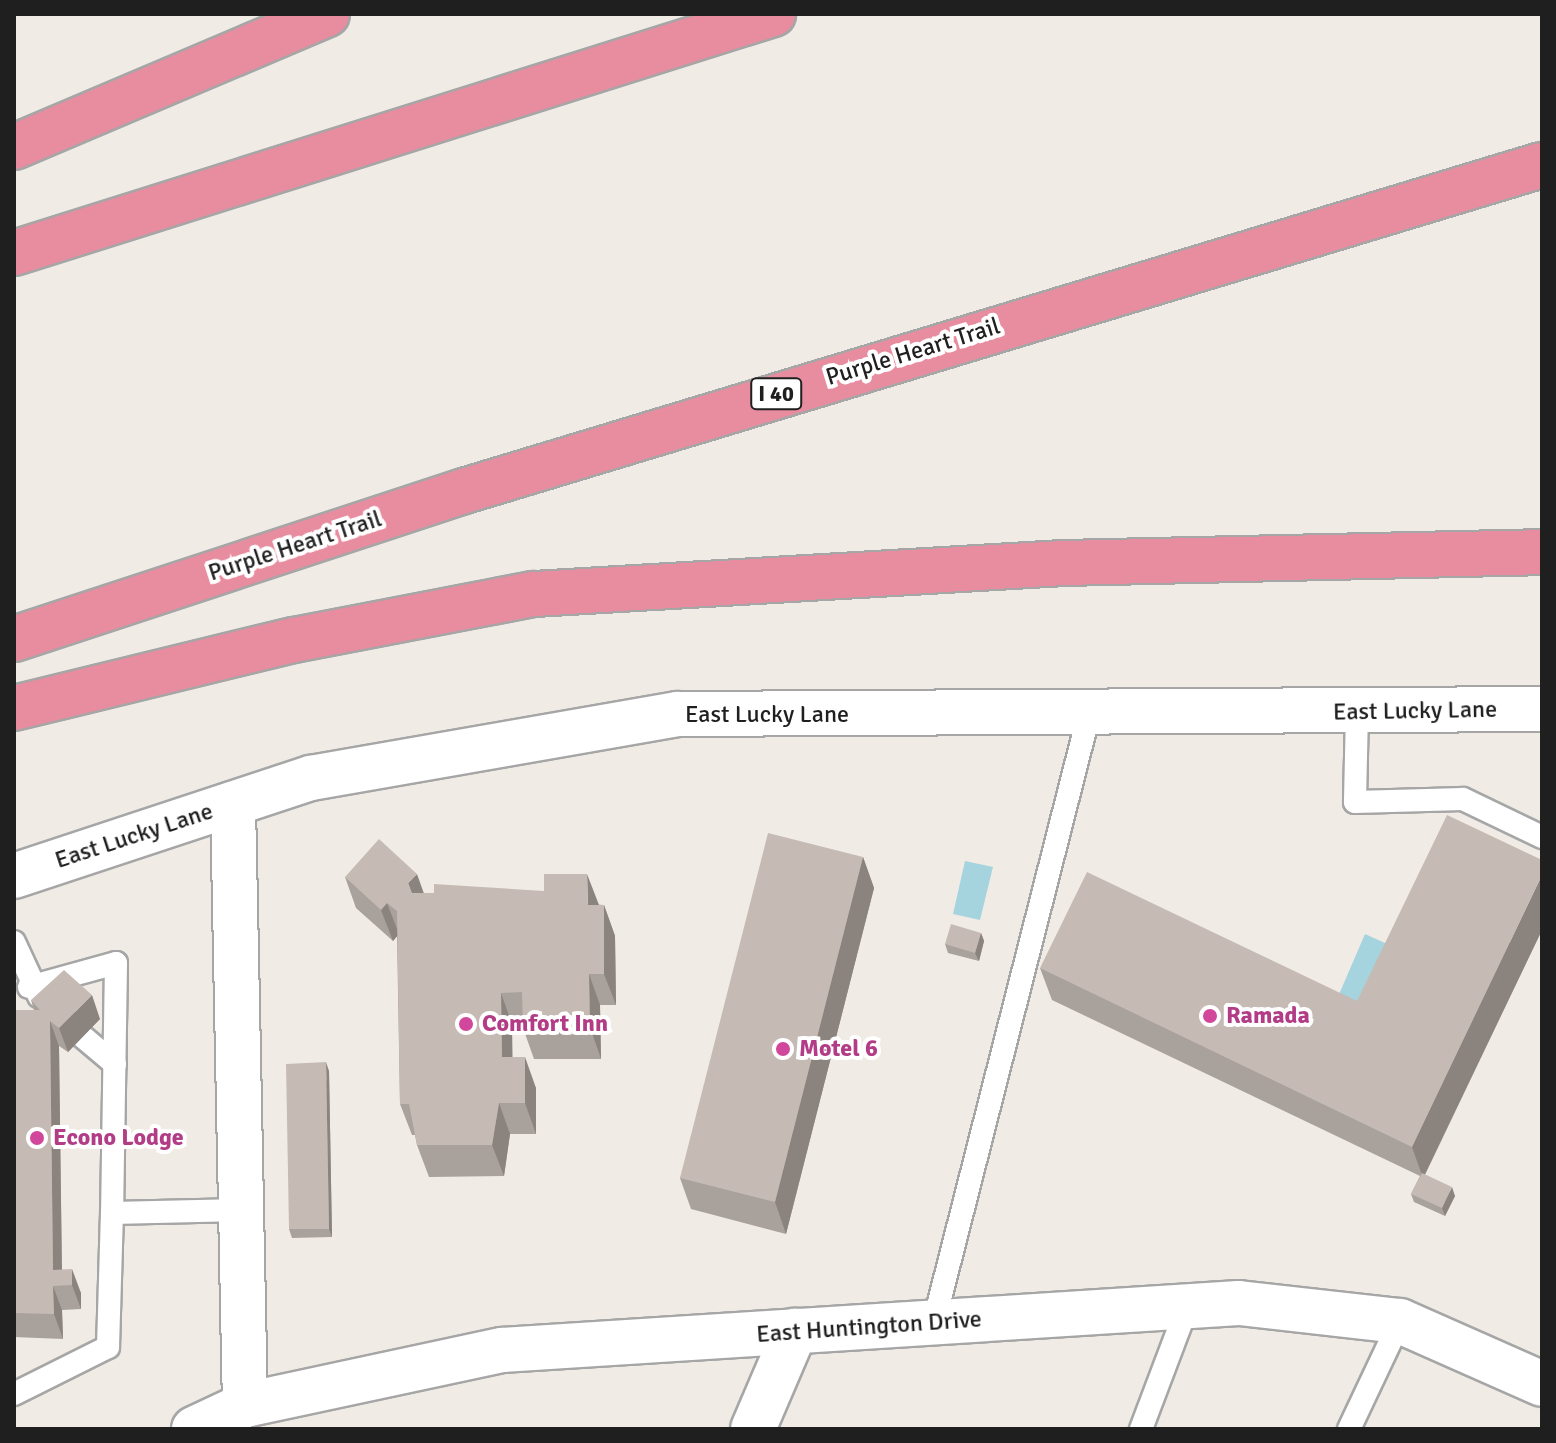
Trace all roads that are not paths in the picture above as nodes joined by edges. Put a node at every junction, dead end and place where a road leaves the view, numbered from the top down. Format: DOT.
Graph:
graph roads {
  1 [pos="327,14"];
  2 [pos="773,14"];
  3 [pos="14,147"];
  4 [pos="1542,165"];
  5 [pos="14,253"];
  6 [pos="1542,552"];
  7 [pos="14,639"];
  8 [pos="14,708"];
  9 [pos="1542,709"];
  10 [pos="1357,712"];
  11 [pos="1089,714"];
  12 [pos="233,804"];
  13 [pos="1542,837"];
  14 [pos="14,876"];
  15 [pos="14,942"];
  16 [pos="29,987"];
  17 [pos="54,1011"];
  18 [pos="83,1037"];
  19 [pos="115,1064"];
  20 [pos="241,1210"];
  21 [pos="112,1213"];
  22 [pos="1187,1307"];
  23 [pos="1400,1321"];
  24 [pos="934,1322"];
  25 [pos="795,1331"];
  26 [pos="1542,1384"];
  27 [pos="14,1394"];
  28 [pos="245,1405"];
  29 [pos="194,1429"];
  30 [pos="753,1429"];
  31 [pos="1141,1429"];
  32 [pos="1349,1429"];
  1 -- 3 [label="highway"];
  2 -- 5 [label="highway"];
  4 -- 7 [label="highway, Purple Heart Trail / I 40"];
  6 -- 8 [label="highway"];
  9 -- 10 [label="street, East Lucky Lane"];
  10 -- 11 [label="street, East Lucky Lane"];
  10 -- 13 [label="lane"];
  11 -- 12 [label="street, East Lucky Lane"];
  11 -- 24 [label="lane"];
  12 -- 14 [label="street, East Lucky Lane"];
  12 -- 20 [label="street"];
  15 -- 16 [label="lane"];
  16 -- 17 [label="lane"];
  16 -- 19 [label="lane"];
  18 -- 19 [label="lane"];
  19 -- 21 [label="lane"];
  20 -- 21 [label="lane"];
  20 -- 28 [label="street"];
  21 -- 27 [label="lane"];
  22 -- 23 [label="street, East Huntington Drive"];
  22 -- 24 [label="street, East Huntington Drive"];
  22 -- 31 [label="lane"];
  23 -- 26 [label="street, East Huntington Drive"];
  23 -- 32 [label="lane"];
  24 -- 25 [label="street, East Huntington Drive"];
  25 -- 28 [label="street, East Huntington Drive"];
  25 -- 30 [label="street"];
  28 -- 29 [label="street, East Huntington Drive"];
}
